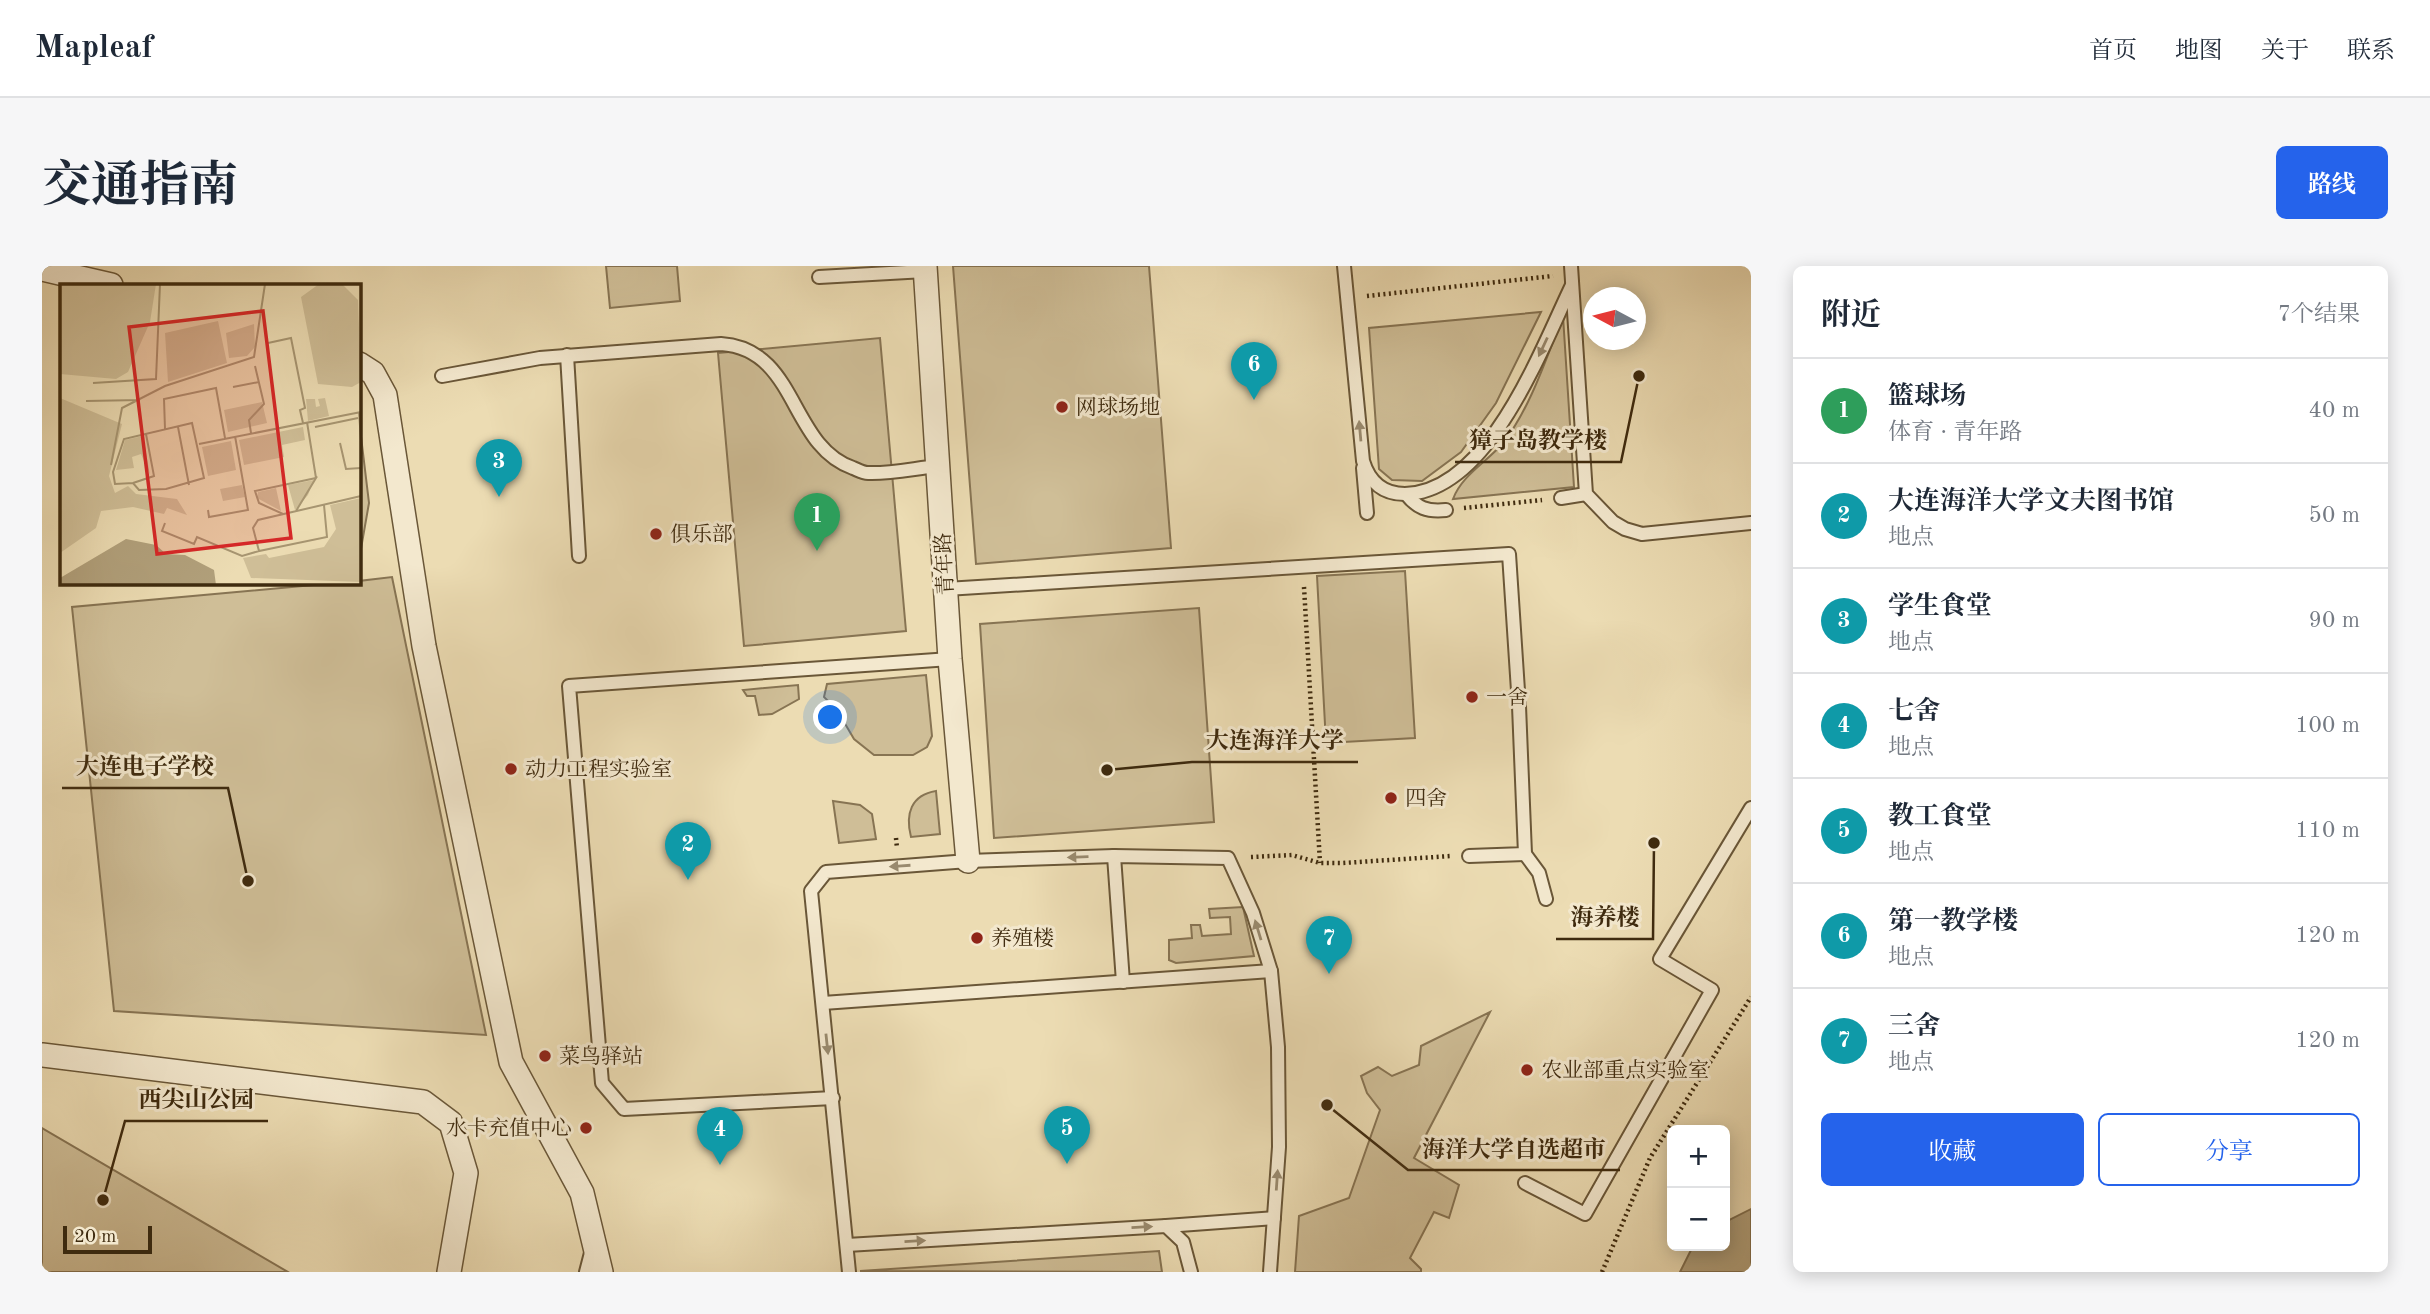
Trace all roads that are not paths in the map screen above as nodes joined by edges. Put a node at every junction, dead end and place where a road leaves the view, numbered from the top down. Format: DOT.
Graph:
graph roads {
  1 [pos="1344,266"];
  2 [pos="925,268"];
  3 [pos="42,269"];
  4 [pos="1571,275"];
  5 [pos="819,277"];
  6 [pos="107,284"];
  7 [pos="567,355"];
  8 [pos="360,365"];
  9 [pos="442,376"];
  10 [pos="1363,461"];
  11 [pos="939,466"];
  12 [pos="1406,494"];
  13 [pos="1586,494"];
  14 [pos="1561,498"];
  15 [pos="1446,510"];
  16 [pos="1367,513"];
  17 [pos="1751,523"];
  18 [pos="579,556"];
  19 [pos="946,589"];
  20 [pos="950,659"];
  21 [pos="1751,808"];
  22 [pos="1525,854"];
  23 [pos="1114,856"];
  24 [pos="1469,856"];
  25 [pos="968,861"];
  26 [pos="1546,899"];
  27 [pos="1271,971"];
  28 [pos="1123,982"];
  29 [pos="823,1003"];
  30 [pos="42,1055"];
  31 [pos="833,1098"];
  32 [pos="1525,1183"];
  33 [pos="1274,1218"];
  34 [pos="1166,1226"];
  35 [pos="594,1242"];
  36 [pos="847,1245"];
  37 [pos="449,1272"];
  38 [pos="586,1272"];
  39 [pos="601,1272"];
  40 [pos="849,1272"];
  41 [pos="1191,1272"];
  42 [pos="1270,1272"];
  10 -- 1 [label="lane, one-way"];
  2 -- 5 [label="lane"];
  2 -- 11 [label="street, 青年路"];
  3 -- 6 [label="street"];
  4 -- 12 [label="lane, one-way"];
  4 -- 13 [label="lane"];
  7 -- 9 [label="lane"];
  7 -- 11 [label="lane"];
  7 -- 18 [label="lane"];
  8 -- 35 [label="street"];
  10 -- 12 [label="lane"];
  10 -- 16 [label="lane"];
  11 -- 19 [label="street, 青年路"];
  12 -- 15 [label="lane"];
  13 -- 14 [label="lane"];
  13 -- 17 [label="lane"];
  19 -- 20 [label="street, 青年路"];
  19 -- 22 [label="lane"];
  20 -- 25 [label="street, 青年路"];
  20 -- 31 [label="lane"];
  21 -- 32 [label="lane"];
  22 -- 24 [label="lane"];
  22 -- 26 [label="lane"];
  23 -- 25 [label="lane, one-way"];
  27 -- 23 [label="lane, one-way"];
  23 -- 28 [label="lane"];
  25 -- 29 [label="lane, one-way"];
  27 -- 28 [label="lane"];
  33 -- 27 [label="lane, one-way"];
  28 -- 29 [label="lane"];
  29 -- 31 [label="lane, one-way"];
  30 -- 37 [label="street"];
  31 -- 36 [label="lane"];
  33 -- 34 [label="lane"];
  33 -- 42 [label="lane"];
  36 -- 34 [label="lane, one-way"];
  34 -- 41 [label="lane"];
  35 -- 38 [label="lane"];
  35 -- 39 [label="street"];
  36 -- 40 [label="lane"];
}
